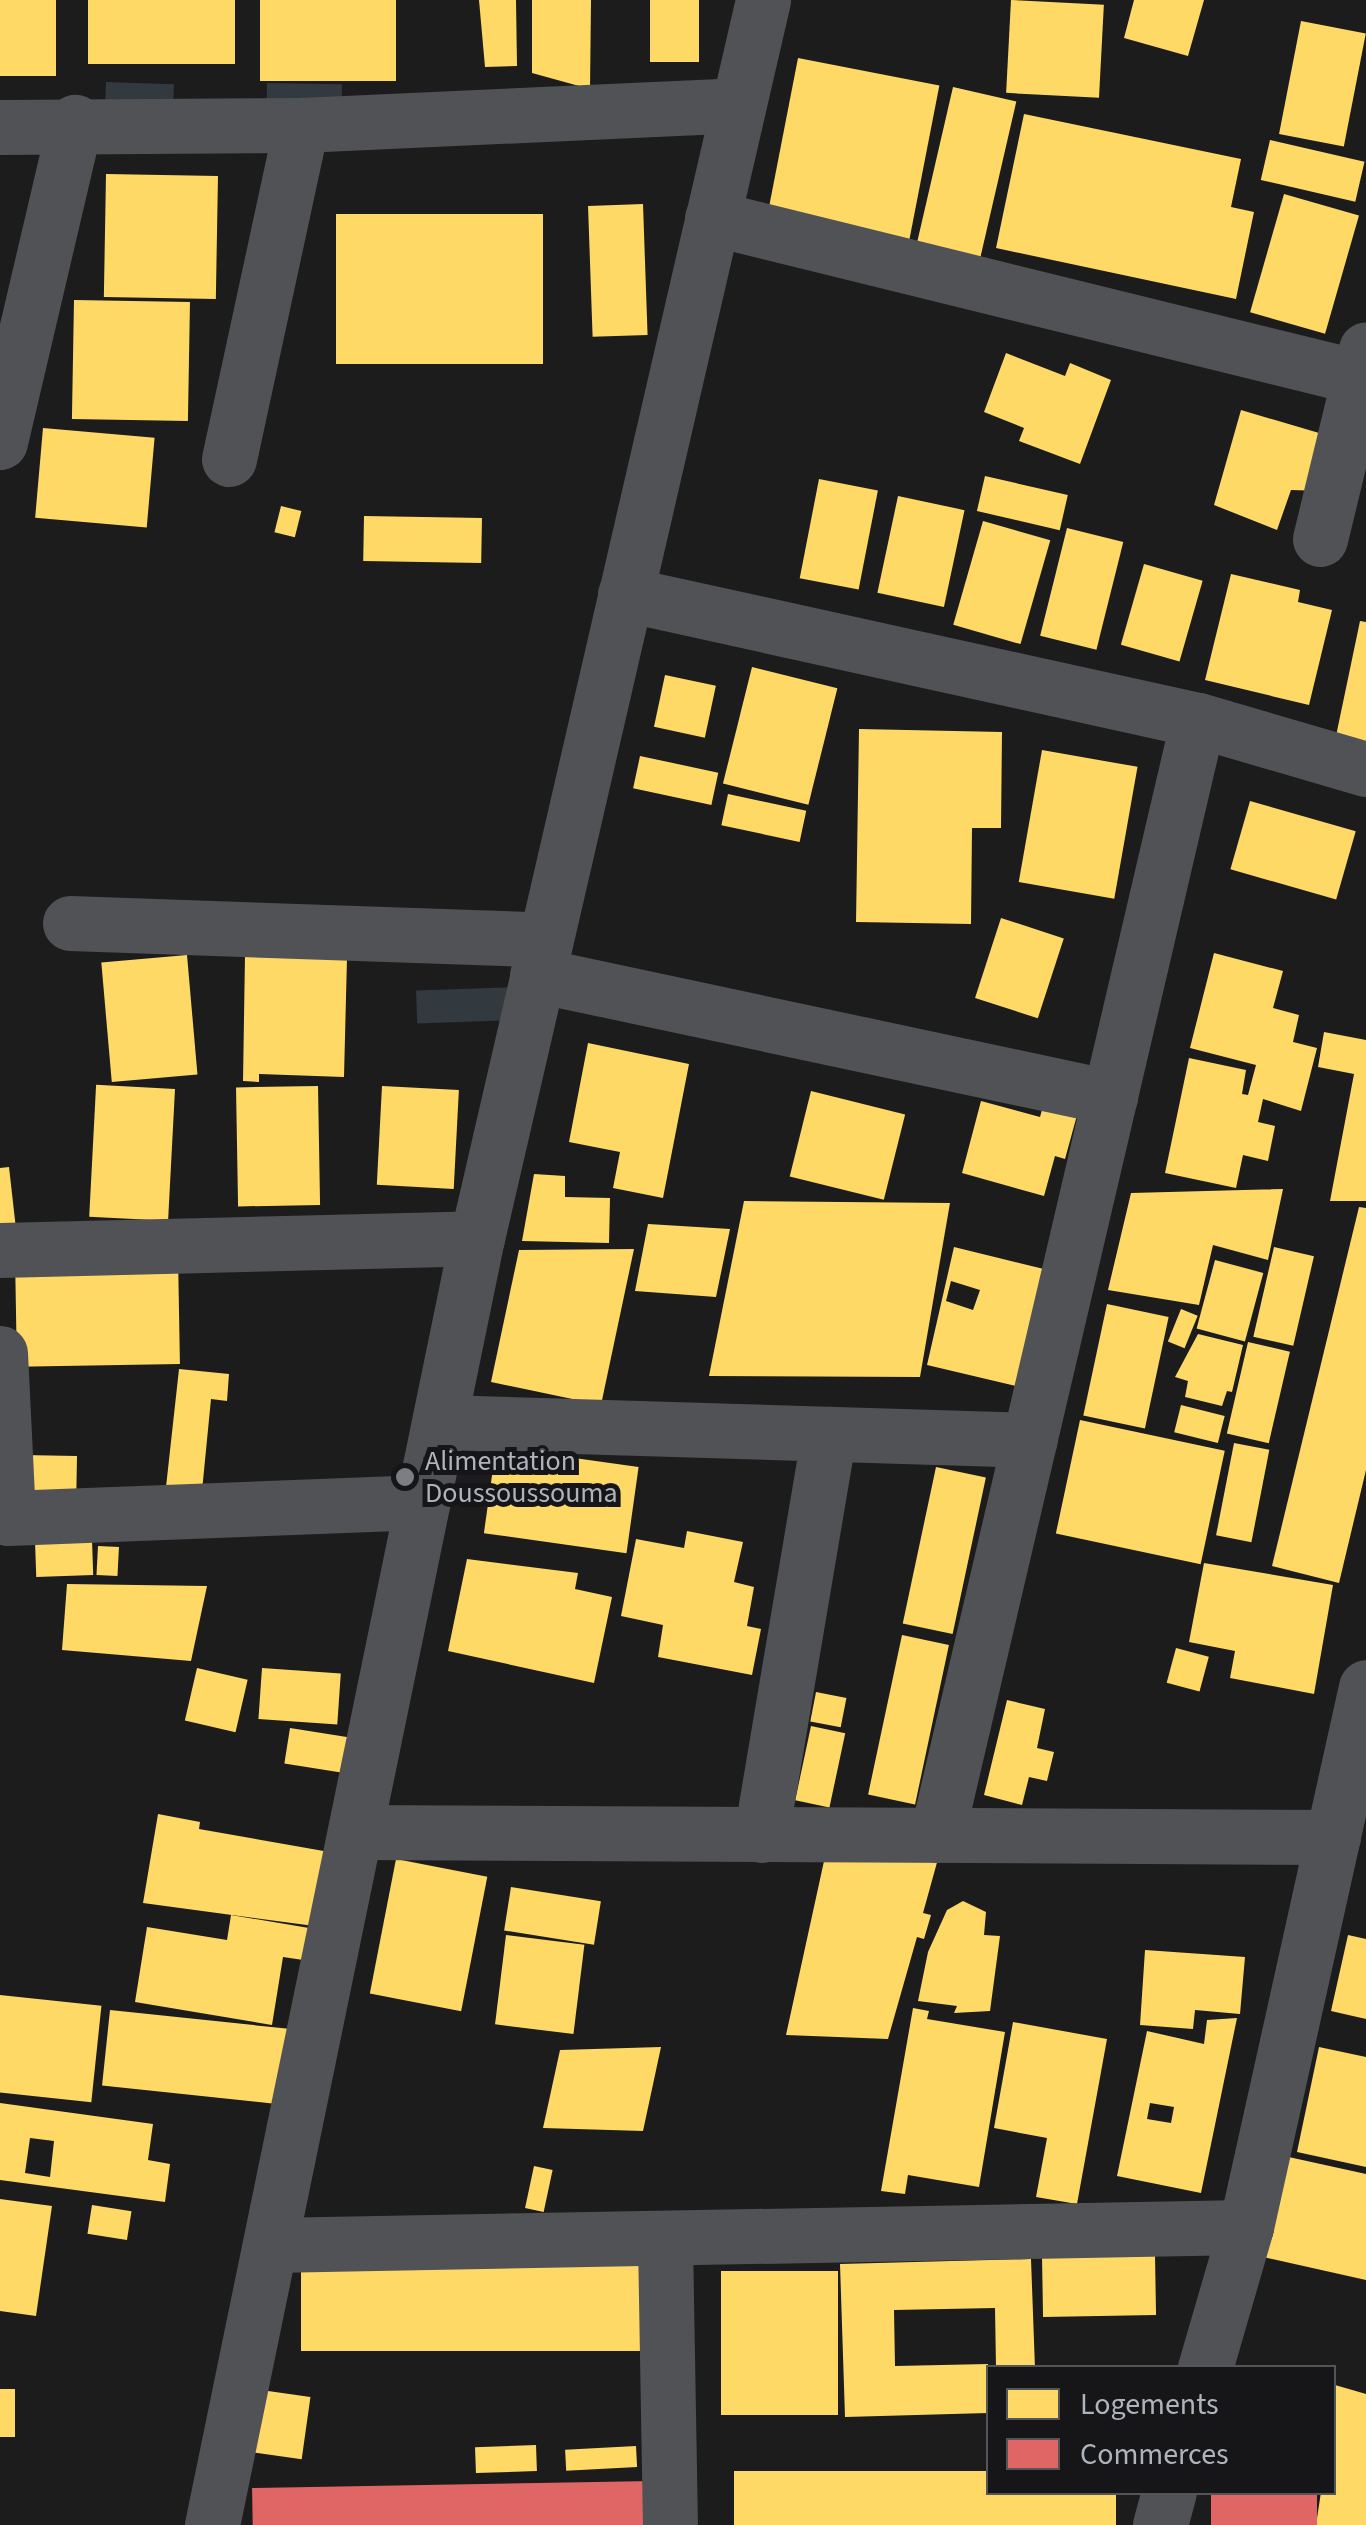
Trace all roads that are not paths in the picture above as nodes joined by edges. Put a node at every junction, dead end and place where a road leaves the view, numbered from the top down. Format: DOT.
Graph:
graph roads {
  1 [pos="763,0"];
  2 [pos="738,105"];
  3 [pos="75,122"];
  4 [pos="301,125"];
  5 [pos="0,127"];
  6 [pos="712,218"];
  7 [pos="1364,369"];
  8 [pos="0,442"];
  9 [pos="229,459"];
  10 [pos="1320,539"];
  11 [pos="625,594"];
  12 [pos="1198,720"];
  13 [pos="1366,768"];
  14 [pos="70,923"];
  15 [pos="541,958"];
  16 [pos="1110,1096"];
  17 [pos="477,1238"];
  18 [pos="0,1250"];
  19 [pos="0,1352"];
  20 [pos="442,1422"];
  21 [pos="828,1434"];
  22 [pos="1030,1440"];
  23 [pos="423,1502"];
  24 [pos="1366,1688"];
  25 [pos="355,1832"];
  26 [pos="761,1835"];
  27 [pos="937,1835"];
  28 [pos="1333,1837"];
  29 [pos="1246,2227"];
  30 [pos="666,2240"];
  31 [pos="270,2245"];
  32 [pos="1206,2365"];
  33 [pos="1168,2495"];
  34 [pos="212,2525"];
  35 [pos="670,2525"];
  36 [pos="1160,2525"];
  1 -- 2 [label="street"];
  2 -- 4 [label="street"];
  2 -- 6 [label="street"];
  3 -- 4 [label="street"];
  3 -- 5 [label="street"];
  3 -- 8 [label="street"];
  4 -- 9 [label="street"];
  6 -- 7 [label="street"];
  6 -- 11 [label="street"];
  7 -- 10 [label="street"];
  11 -- 12 [label="street"];
  11 -- 15 [label="street"];
  12 -- 13 [label="street"];
  12 -- 16 [label="street"];
  14 -- 15 [label="street"];
  15 -- 16 [label="street"];
  15 -- 17 [label="street"];
  16 -- 22 [label="street"];
  17 -- 18 [label="street"];
  17 -- 20 [label="street"];
  19 -- 23 [label="street"];
  20 -- 21 [label="street"];
  20 -- 23 [label="street"];
  21 -- 22 [label="street"];
  21 -- 26 [label="street"];
  22 -- 27 [label="street"];
  23 -- 25 [label="street"];
  24 -- 28 [label="street"];
  25 -- 26 [label="street"];
  25 -- 31 [label="street"];
  26 -- 27 [label="street"];
  27 -- 28 [label="street"];
  28 -- 29 [label="street"];
  29 -- 30 [label="street"];
  29 -- 32 [label="street"];
  30 -- 31 [label="street"];
  30 -- 35 [label="street"];
  31 -- 34 [label="street"];
  33 -- 36 [label="street"];
}
